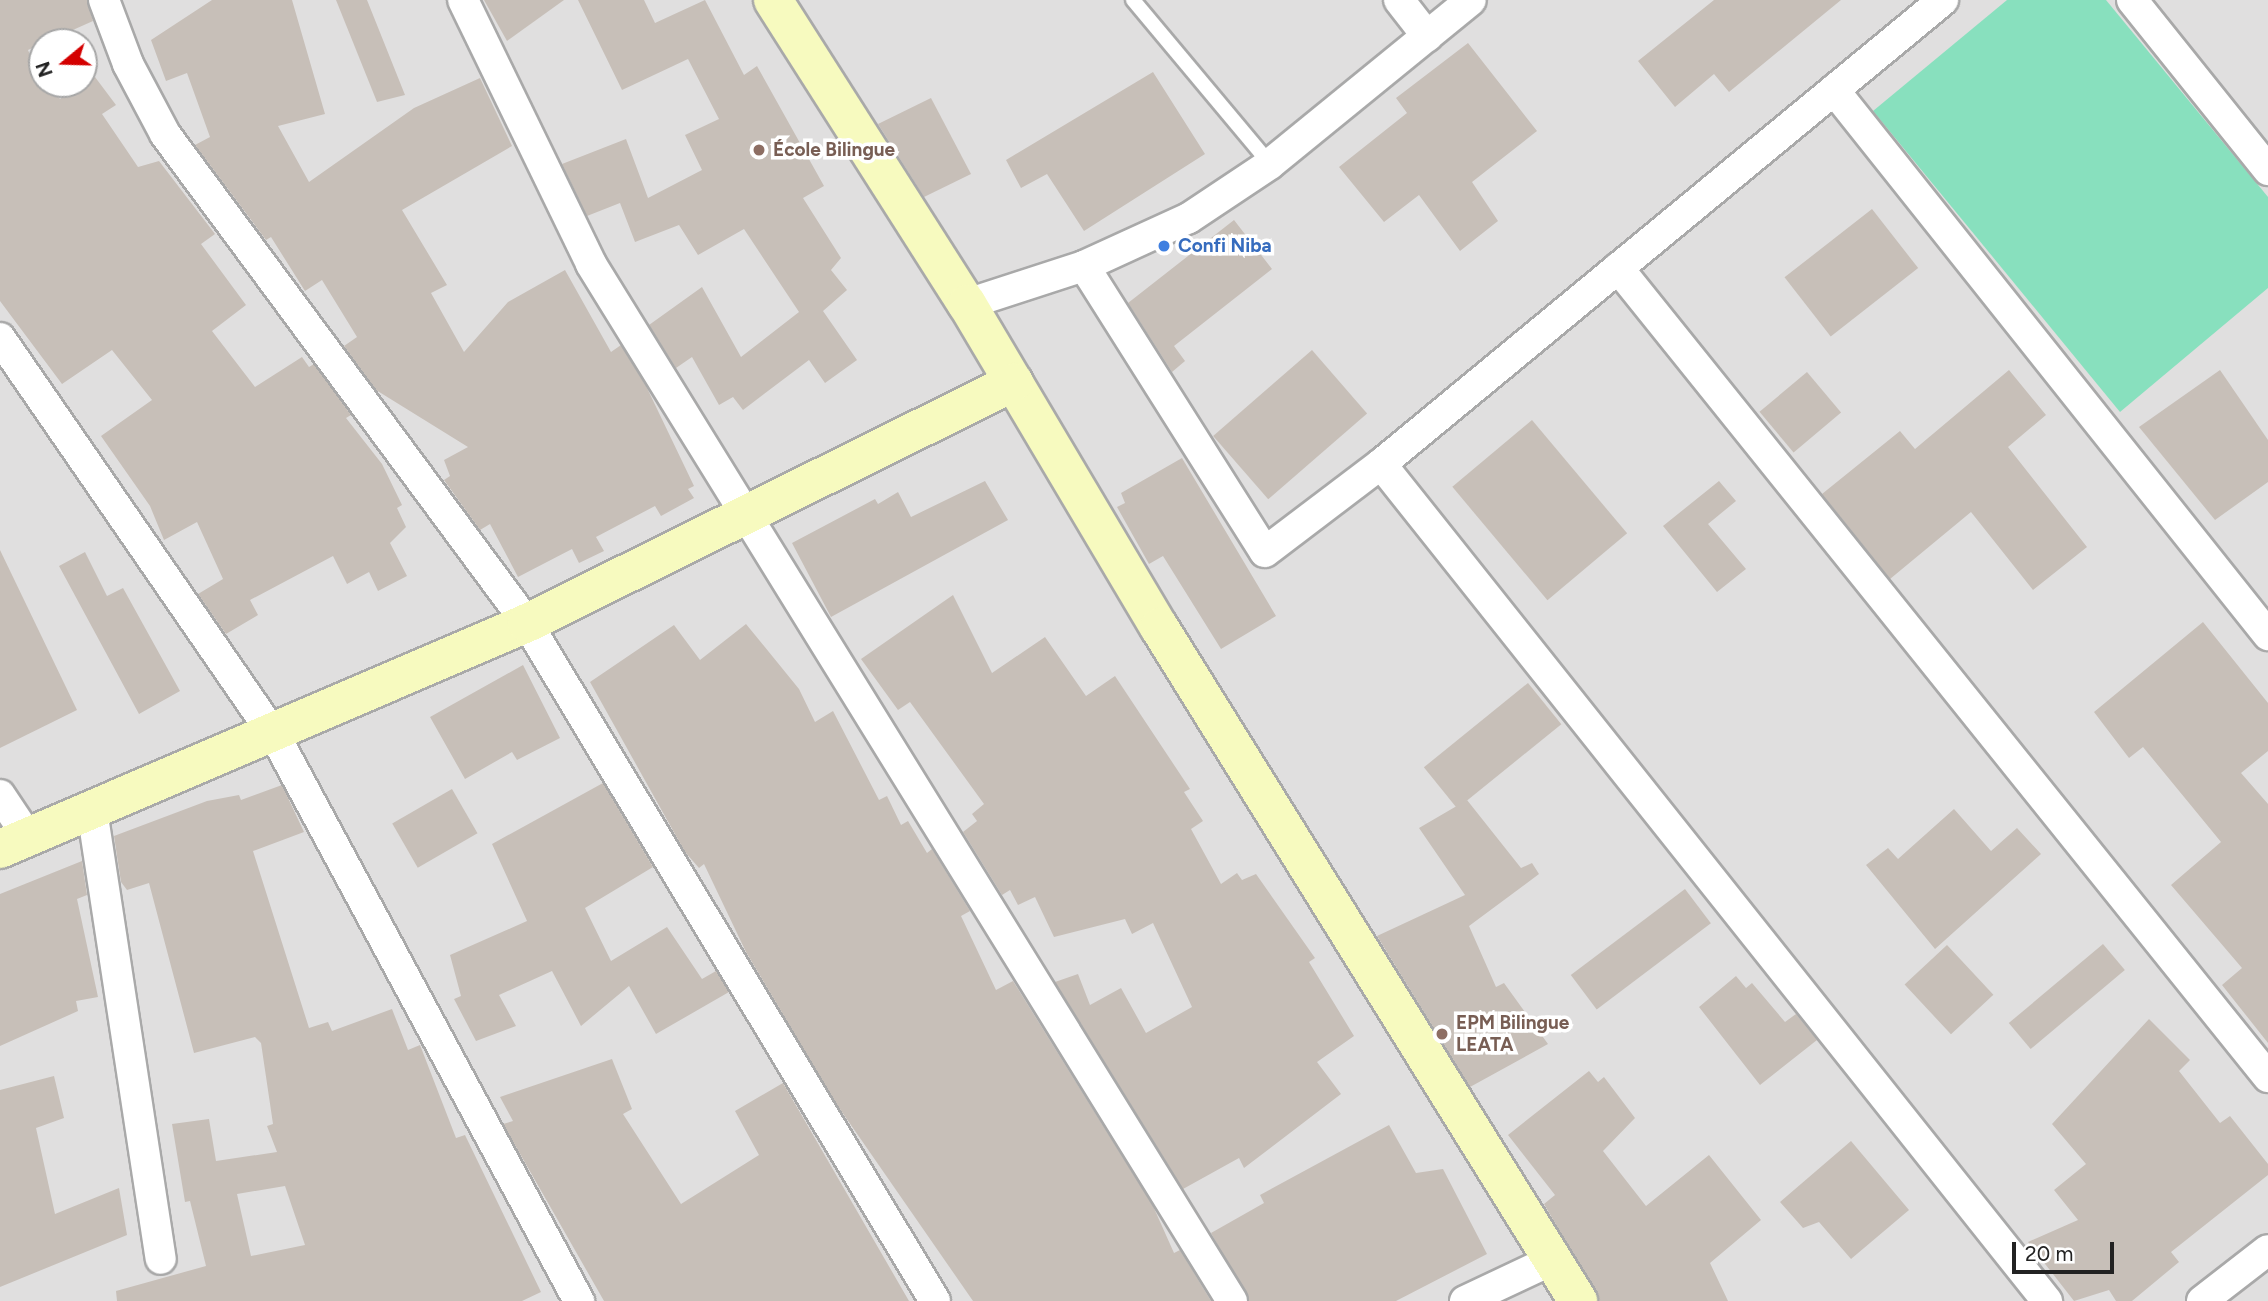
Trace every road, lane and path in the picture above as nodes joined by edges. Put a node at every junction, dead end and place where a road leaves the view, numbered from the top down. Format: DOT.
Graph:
graph roads {
  1 [pos="104,0"];
  2 [pos="464,0"];
  3 [pos="773,0"];
  4 [pos="1133,0"];
  5 [pos="1399,0"];
  6 [pos="1471,0"];
  7 [pos="1943,0"];
  8 [pos="2132,0"];
  9 [pos="1427,36"];
  10 [pos="1833,90"];
  11 [pos="1270,164"];
  12 [pos="2268,170"];
  13 [pos="1084,266"];
  14 [pos="1618,268"];
  15 [pos="967,304"];
  16 [pos="0,338"];
  17 [pos="1014,382"];
  18 [pos="1381,464"];
  19 [pos="749,517"];
  20 [pos="527,623"];
  21 [pos="2268,635"];
  22 [pos="275,736"];
  23 [pos="0,795"];
  24 [pos="92,810"];
  25 [pos="14,843"];
  26 [pos="2268,1077"];
  27 [pos="2268,1250"];
  28 [pos="160,1259"];
  29 [pos="1552,1260"];
  30 [pos="579,1301"];
  31 [pos="936,1301"];
  32 [pos="1232,1301"];
  33 [pos="1465,1301"];
  34 [pos="1578,1301"];
  35 [pos="2047,1301"];
  36 [pos="2202,1301"];
  1 -- 20 [label="street"];
  2 -- 19 [label="street"];
  3 -- 15 [label="main road"];
  4 -- 11 [label="lane"];
  5 -- 9 [label="street"];
  6 -- 9 [label="street"];
  7 -- 10 [label="street"];
  8 -- 12 [label="street"];
  9 -- 11 [label="street"];
  10 -- 14 [label="street"];
  10 -- 21 [label="street"];
  11 -- 13 [label="street"];
  13 -- 15 [label="street"];
  13 -- 18 [label="street"];
  14 -- 18 [label="street"];
  14 -- 26 [label="street"];
  15 -- 17 [label="main road"];
  16 -- 22 [label="street"];
  17 -- 19 [label="main road"];
  17 -- 29 [label="main road"];
  18 -- 35 [label="street"];
  19 -- 20 [label="main road"];
  19 -- 32 [label="street"];
  20 -- 22 [label="main road"];
  20 -- 31 [label="street"];
  22 -- 24 [label="main road"];
  22 -- 30 [label="street"];
  23 -- 25 [label="street"];
  24 -- 25 [label="main road"];
  24 -- 28 [label="street"];
  27 -- 36 [label="street"];
  29 -- 33 [label="street"];
  29 -- 34 [label="main road"];
}
